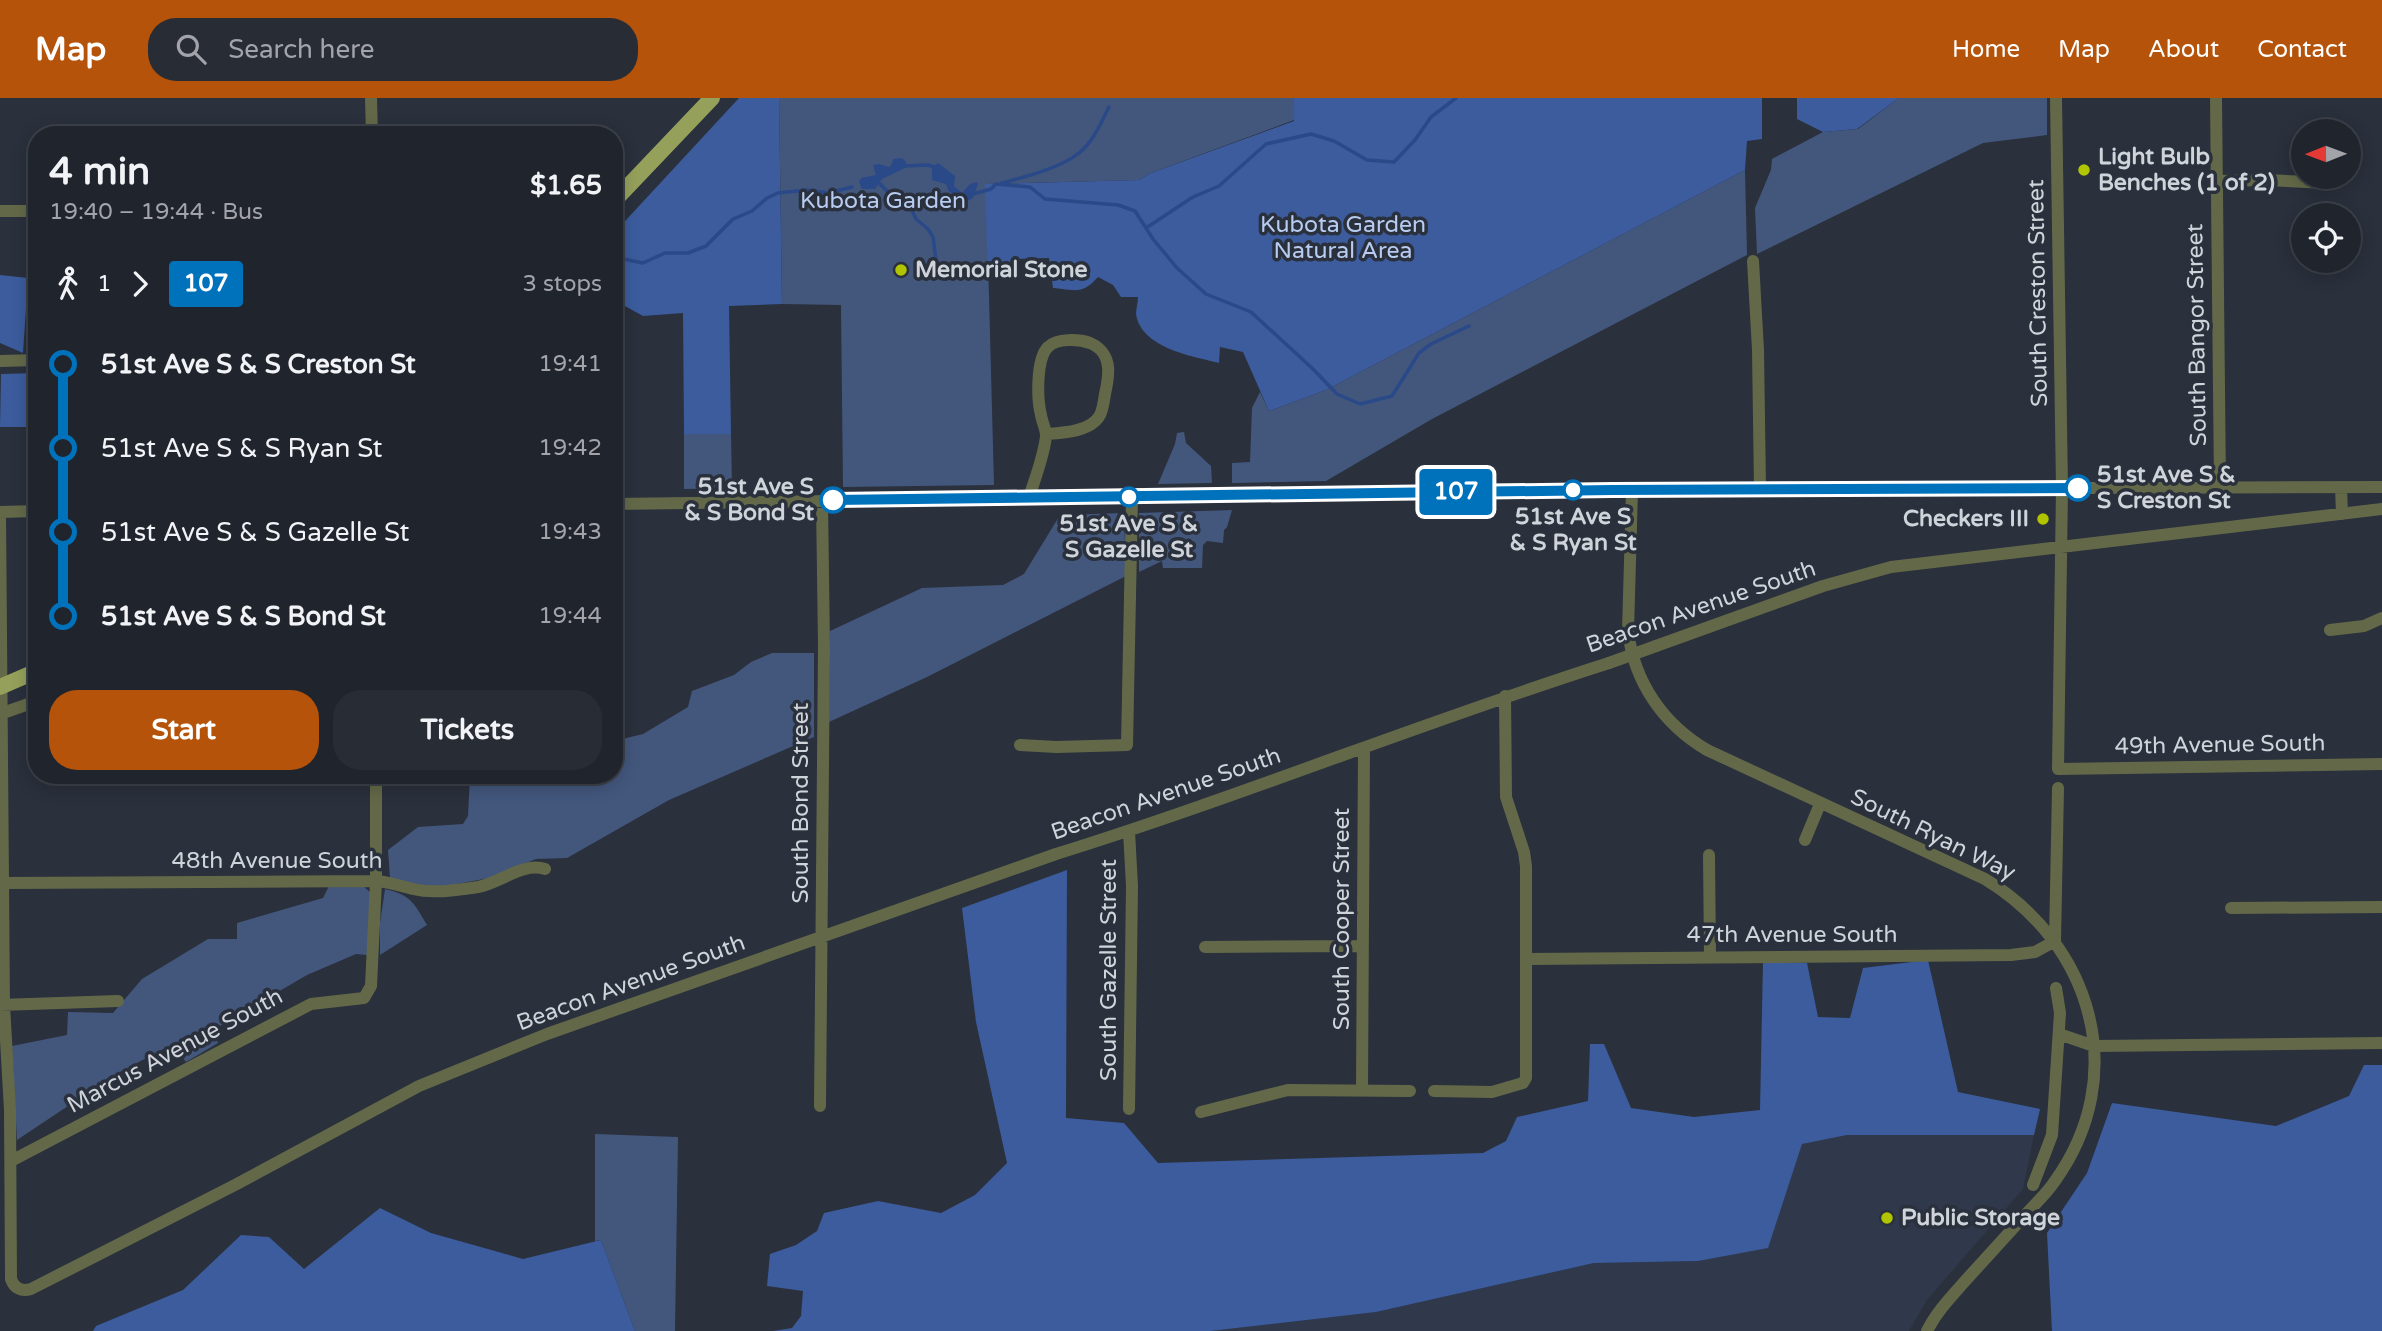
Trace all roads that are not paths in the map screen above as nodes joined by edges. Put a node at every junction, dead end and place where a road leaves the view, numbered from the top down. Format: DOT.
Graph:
graph roads {
  1 [pos="371,98"];
  2 [pos="711,98"];
  3 [pos="2056,98"];
  4 [pos="2216,98"];
  5 [pos="372,126"];
  6 [pos="2217,180"];
  7 [pos="2291,181"];
  8 [pos="623,191"];
  9 [pos="0,211"];
  10 [pos="28,211"];
  11 [pos="1752,261"];
  12 [pos="28,360"];
  13 [pos="0,361"];
  14 [pos="1046,434"];
  15 [pos="2341,487"];
  16 [pos="2382,487"];
  17 [pos="2062,488"];
  18 [pos="2220,488"];
  19 [pos="1760,489"];
  20 [pos="1632,490"];
  21 [pos="1132,497"];
  22 [pos="1029,498"];
  23 [pos="822,501"];
  24 [pos="623,504"];
  25 [pos="2382,509"];
  26 [pos="28,511"];
  27 [pos="0,512"];
  28 [pos="2342,514"];
  29 [pos="2061,548"];
  30 [pos="2382,618"];
  31 [pos="2330,630"];
  32 [pos="1,648"];
  33 [pos="28,675"];
  34 [pos="1,687"];
  35 [pos="1505,696"];
  36 [pos="28,704"];
  37 [pos="3,713"];
  38 [pos="1020,745"];
  39 [pos="1364,748"];
  40 [pos="2382,764"];
  41 [pos="2058,769"];
  42 [pos="2,777"];
  43 [pos="376,784"];
  44 [pos="2058,788"];
  45 [pos="1820,804"];
  46 [pos="1129,831"];
  47 [pos="1805,840"];
  48 [pos="1709,855"];
  49 [pos="2,865"];
  50 [pos="545,869"];
  51 [pos="376,881"];
  52 [pos="3,883"];
  53 [pos="2382,907"];
  54 [pos="2231,908"];
  55 [pos="822,937"];
  56 [pos="2055,940"];
  57 [pos="1362,946"];
  58 [pos="1205,947"];
  59 [pos="1710,956"];
  60 [pos="1527,959"];
  61 [pos="2056,988"];
  62 [pos="118,1001"];
  63 [pos="2,1005"];
  64 [pos="2059,1034"];
  65 [pos="2382,1043"];
  66 [pos="2094,1046"];
  67 [pos="1362,1091"];
  68 [pos="1410,1091"];
  69 [pos="1434,1091"];
  70 [pos="820,1106"];
  71 [pos="1129,1109"];
  72 [pos="1201,1112"];
  73 [pos="11,1161"];
  74 [pos="2033,1185"];
  75 [pos="5,1254"];
  76 [pos="1927,1331"];
  1 -- 5 [label="street"];
  2 -- 8 [label="main road"];
  3 -- 17 [label="street, South Creston Street"];
  4 -- 6 [label="street, South Bangor Street"];
  6 -- 7 [label="street"];
  6 -- 18 [label="street, South Bangor Street"];
  9 -- 10 [label="street"];
  11 -- 19 [label="street"];
  12 -- 13 [label="street"];
  14 -- 14 [label="street"];
  14 -- 22 [label="street"];
  15 -- 16 [label="street"];
  15 -- 18 [label="street"];
  15 -- 28 [label="street"];
  17 -- 18 [label="street"];
  17 -- 19 [label="street"];
  17 -- 29 [label="street, South Creston Street"];
  19 -- 20 [label="street"];
  20 -- 21 [label="street"];
  20 -- 45 [label="street, South Ryan Way"];
  21 -- 22 [label="street"];
  21 -- 38 [label="street"];
  22 -- 23 [label="street"];
  23 -- 24 [label="street"];
  23 -- 55 [label="street, South Bond Street"];
  25 -- 28 [label="street, Beacon Avenue South"];
  26 -- 27 [label="street"];
  27 -- 32 [label="street"];
  28 -- 29 [label="street, Beacon Avenue South"];
  29 -- 35 [label="street, Beacon Avenue South, bridge"];
  29 -- 41 [label="street, South Creston Street"];
  30 -- 31 [label="street"];
  32 -- 34 [label="street"];
  33 -- 34 [label="main road"];
  34 -- 37 [label="street"];
  35 -- 39 [label="street, Beacon Avenue South"];
  35 -- 60 [label="street"];
  36 -- 37 [label="street"];
  37 -- 42 [label="street"];
  39 -- 46 [label="street, Beacon Avenue South"];
  39 -- 57 [label="street, South Cooper Street"];
  40 -- 41 [label="street, 49th Avenue South"];
  42 -- 49 [label="street"];
  43 -- 51 [label="street"];
  44 -- 56 [label="street"];
  45 -- 47 [label="street"];
  45 -- 56 [label="street, South Ryan Way"];
  46 -- 55 [label="street, Beacon Avenue South"];
  46 -- 71 [label="street, South Gazelle Street"];
  48 -- 59 [label="street"];
  49 -- 52 [label="street"];
  50 -- 51 [label="street, 48th Avenue South"];
  51 -- 52 [label="street, 48th Avenue South"];
  51 -- 73 [label="street, Marcus Avenue South"];
  52 -- 63 [label="street"];
  53 -- 54 [label="street"];
  55 -- 70 [label="street, South Bond Street"];
  55 -- 75 [label="street, Beacon Avenue South"];
  56 -- 59 [label="street, 47th Avenue South"];
  56 -- 66 [label="street, South Ryan Way"];
  57 -- 58 [label="street"];
  57 -- 67 [label="street, South Cooper Street"];
  59 -- 60 [label="street, 47th Avenue South"];
  60 -- 69 [label="street"];
  61 -- 64 [label="street"];
  62 -- 63 [label="street"];
  63 -- 73 [label="street"];
  64 -- 66 [label="street"];
  64 -- 74 [label="street"];
  65 -- 66 [label="street"];
  66 -- 76 [label="street, South Ryan Way"];
  67 -- 68 [label="street"];
  67 -- 72 [label="street"];
  73 -- 75 [label="street"];
}
